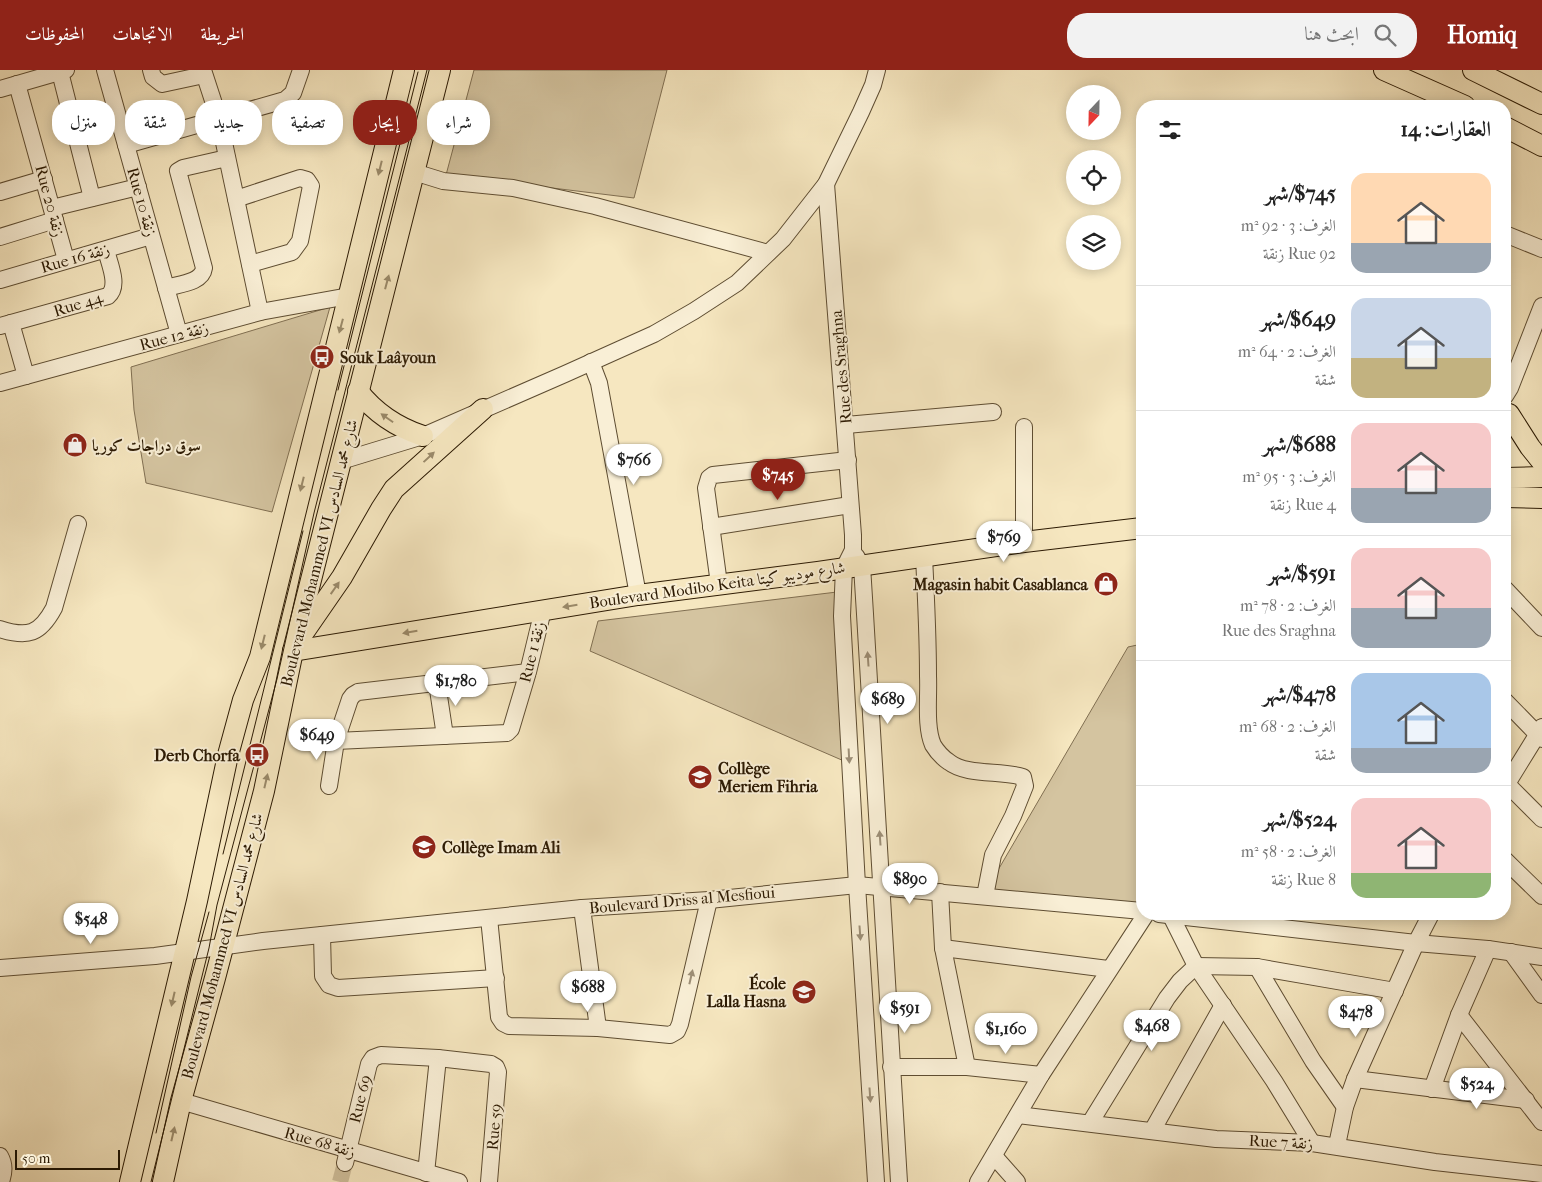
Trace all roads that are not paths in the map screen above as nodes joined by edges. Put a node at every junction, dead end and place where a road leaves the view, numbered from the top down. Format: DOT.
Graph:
graph roads {
  1 [pos="105,70"];
  2 [pos="151,70"];
  3 [pos="287,70"];
  4 [pos="301,70"];
  5 [pos="404,70"];
  6 [pos="440,70"];
  7 [pos="877,70"];
  8 [pos="1384,70"];
  9 [pos="1474,70"];
  10 [pos="63,71"];
  11 [pos="204,72"];
  12 [pos="17,84"];
  13 [pos="0,89"];
  14 [pos="290,97"];
  15 [pos="213,100"];
  16 [pos="1451,100"];
  17 [pos="1542,104"];
  18 [pos="262,107"];
  19 [pos="195,126"];
  20 [pos="1511,130"];
  21 [pos="224,145"];
  22 [pos="126,146"];
  23 [pos="1542,146"];
  24 [pos="227,158"];
  25 [pos="414,172"];
  26 [pos="44,180"];
  27 [pos="826,184"];
  28 [pos="138,187"];
  29 [pos="0,192"];
  30 [pos="92,198"];
  31 [pos="236,199"];
  32 [pos="54,214"];
  33 [pos="151,236"];
  34 [pos="1511,236"];
  35 [pos="0,237"];
  36 [pos="1542,249"];
  37 [pos="106,250"];
  38 [pos="768,253"];
  39 [pos="66,260"];
  40 [pos="250,264"];
  41 [pos="0,280"];
  42 [pos="166,288"];
  43 [pos="349,296"];
  44 [pos="1542,306"];
  45 [pos="260,312"];
  46 [pos="6,325"];
  47 [pos="179,334"];
  48 [pos="592,362"];
  49 [pos="26,376"];
  50 [pos="0,383"];
  51 [pos="1511,389"];
  52 [pos="358,390"];
  53 [pos="1511,404"];
  54 [pos="483,409"];
  55 [pos="993,412"];
  56 [pos="846,425"];
  57 [pos="1024,427"];
  58 [pos="423,436"];
  59 [pos="848,460"];
  60 [pos="341,461"];
  61 [pos="1542,462"];
  62 [pos="1542,477"];
  63 [pos="1511,478"];
  64 [pos="1511,497"];
  65 [pos="1542,498"];
  66 [pos="850,505"];
  67 [pos="78,524"];
  68 [pos="711,527"];
  69 [pos="1136,529"];
  70 [pos="1024,542"];
  71 [pos="924,557"];
  72 [pos="853,561"];
  73 [pos="720,584"];
  74 [pos="638,594"];
  75 [pos="1511,595"];
  76 [pos="543,610"];
  77 [pos="1542,628"];
  78 [pos="0,629"];
  79 [pos="295,647"];
  80 [pos="528,672"];
  81 [pos="437,683"];
  82 [pos="1511,706"];
  83 [pos="1540,733"];
  84 [pos="445,736"];
  85 [pos="336,741"];
  86 [pos="1511,778"];
  87 [pos="329,786"];
  88 [pos="1511,791"];
  89 [pos="1542,819"];
  90 [pos="1511,866"];
  91 [pos="856,884"];
  92 [pos="883,887"];
  93 [pos="940,892"];
  94 [pos="985,896"];
  95 [pos="1542,896"];
  96 [pos="709,900"];
  97 [pos="582,908"];
  98 [pos="1136,910"];
  99 [pos="489,918"];
  100 [pos="1142,920"];
  101 [pos="1168,920"];
  102 [pos="1210,920"];
  103 [pos="1428,920"];
  104 [pos="322,936"];
  105 [pos="1416,943"];
  106 [pos="223,947"];
  107 [pos="943,948"];
  108 [pos="1488,949"];
  109 [pos="184,951"];
  110 [pos="1511,952"];
  111 [pos="1542,957"];
  112 [pos="1196,966"];
  113 [pos="1257,967"];
  114 [pos="0,968"];
  115 [pos="1108,969"];
  116 [pos="496,978"];
  117 [pos="1395,991"];
  118 [pos="1542,995"];
  119 [pos="1222,1005"];
  120 [pos="1459,1016"];
  121 [pos="598,1028"];
  122 [pos="438,1058"];
  123 [pos="891,1067"];
  124 [pos="967,1067"];
  125 [pos="1041,1075"];
  126 [pos="1355,1078"];
  127 [pos="1432,1089"];
  128 [pos="1526,1100"];
  129 [pos="181,1101"];
  130 [pos="1345,1107"];
  131 [pos="1018,1115"];
  132 [pos="1542,1122"];
  133 [pos="1090,1123"];
  134 [pos="1152,1131"];
  135 [pos="1312,1143"];
  136 [pos="1337,1146"];
  137 [pos="0,1156"];
  138 [pos="346,1156"];
  139 [pos="994,1156"];
  140 [pos="426,1173"];
  141 [pos="1542,1174"];
  142 [pos="1,1182"];
  143 [pos="130,1182"];
  144 [pos="163,1182"];
  145 [pos="459,1182"];
  146 [pos="489,1182"];
  147 [pos="876,1182"];
  148 [pos="899,1182"];
  149 [pos="978,1182"];
  150 [pos="1017,1182"];
  1 -- 22 [label="street, Rue 10 زنقة"];
  2 -- 11 [label="street"];
  3 -- 14 [label="street"];
  4 -- 14 [label="street"];
  5 -- 43 [label="main road, Boulevard Mohammed VI شارع محمد السادس, one-way"];
  6 -- 25 [label="main road, Boulevard Mohammed VI شارع محمد السادس"];
  7 -- 27 [label="street"];
  8 -- 16 [label="main road"];
  9 -- 17 [label="main road"];
  10 -- 12 [label="street"];
  10 -- 30 [label="street"];
  11 -- 15 [label="street"];
  12 -- 13 [label="street"];
  12 -- 26 [label="street, Rue 20 زنقة"];
  14 -- 18 [label="street"];
  19 -- 22 [label="street"];
  20 -- 23 [label="main road"];
  21 -- 24 [label="street"];
  22 -- 28 [label="street, Rue 10 زنقة"];
  24 -- 31 [label="street"];
  24 -- 42 [label="street"];
  25 -- 38 [label="street"];
  52 -- 25 [label="main road, Boulevard Mohammed VI شارع محمد السادس, one-way"];
  26 -- 29 [label="street"];
  26 -- 32 [label="street, Rue 20 زنقة"];
  27 -- 38 [label="street"];
  27 -- 56 [label="street, Rue des Sraghna"];
  28 -- 30 [label="street"];
  28 -- 33 [label="street, Rue 10 زنقة"];
  30 -- 32 [label="street"];
  31 -- 40 [label="street"];
  31 -- 40 [label="street"];
  32 -- 35 [label="street"];
  32 -- 39 [label="street, Rue 20 زنقة"];
  33 -- 37 [label="street, Rue 16 زنقة"];
  33 -- 42 [label="street, Rue 10 زنقة"];
  34 -- 36 [label="street"];
  37 -- 39 [label="street, Rue 16 زنقة"];
  37 -- 46 [label="street, Rue 44"];
  38 -- 48 [label="street"];
  39 -- 41 [label="street, Rue 16 زنقة"];
  40 -- 45 [label="street"];
  42 -- 47 [label="street, Rue 10 زنقة"];
  43 -- 45 [label="street, Rue 12 زنقة"];
  43 -- 109 [label="main road, Boulevard Mohammed VI شارع محمد السادس, one-way"];
  44 -- 51 [label="street"];
  45 -- 47 [label="street, Rue 12 زنقة"];
  46 -- 49 [label="street"];
  47 -- 49 [label="street, Rue 12 زنقة"];
  48 -- 54 [label="street"];
  48 -- 74 [label="street"];
  49 -- 50 [label="street, Rue 12 زنقة"];
  58 -- 52 [label="main road, one-way"];
  52 -- 60 [label="main road, Boulevard Mohammed VI شارع محمد السادس"];
  53 -- 61 [label="main road"];
  54 -- 58 [label="street"];
  79 -- 54 [label="main road, one-way"];
  55 -- 56 [label="street"];
  56 -- 59 [label="street, Rue des Sraghna"];
  57 -- 70 [label="street"];
  58 -- 60 [label="street"];
  59 -- 66 [label="street, Rue des Sraghna"];
  59 -- 68 [label="street"];
  60 -- 79 [label="main road, Boulevard Mohammed VI شارع محمد السادس"];
  62 -- 63 [label="main road"];
  64 -- 65 [label="main road"];
  66 -- 68 [label="street"];
  66 -- 72 [label="street, Rue des Sraghna"];
  67 -- 78 [label="street"];
  68 -- 73 [label="street"];
  69 -- 70 [label="main road, Boulevard Modibo Keita شارع موديبو كيتا"];
  70 -- 71 [label="main road, Boulevard Modibo Keita شارع موديبو كيتا"];
  71 -- 72 [label="main road, Boulevard Modibo Keita شارع موديبو كيتا"];
  71 -- 94 [label="street"];
  72 -- 73 [label="main road, Boulevard Modibo Keita شارع موديبو كيتا"];
  72 -- 91 [label="street, Rue des Sraghna, one-way"];
  92 -- 72 [label="street, Rue des Sraghna, one-way"];
  73 -- 74 [label="main road, Boulevard Modibo Keita شارع موديبو كيتا"];
  74 -- 76 [label="main road, Boulevard Modibo Keita شارع موديبو كيتا, one-way"];
  75 -- 77 [label="street"];
  76 -- 79 [label="main road, Boulevard Modibo Keita شارع موديبو كيتا, one-way"];
  76 -- 80 [label="street, Rue 1 زنقة"];
  106 -- 79 [label="main road, Boulevard Mohammed VI شارع محمد السادس, one-way"];
  80 -- 81 [label="street"];
  80 -- 84 [label="street, Rue 1 زنقة"];
  81 -- 84 [label="street"];
  81 -- 85 [label="street"];
  82 -- 83 [label="street"];
  83 -- 86 [label="street"];
  84 -- 85 [label="street"];
  85 -- 87 [label="street"];
  88 -- 89 [label="street"];
  90 -- 95 [label="street"];
  91 -- 92 [label="street, Boulevard Driss al Mesfioui"];
  91 -- 96 [label="street, Boulevard Driss al Mesfioui"];
  91 -- 147 [label="street, Rue des Sraghna, one-way"];
  92 -- 93 [label="street, Boulevard Driss al Mesfioui"];
  92 -- 123 [label="street, Rue des Sraghna"];
  93 -- 94 [label="street, Boulevard Driss al Mesfioui"];
  93 -- 107 [label="street"];
  94 -- 98 [label="street, Boulevard Driss al Mesfioui"];
  96 -- 97 [label="street, Boulevard Driss al Mesfioui"];
  121 -- 96 [label="street, one-way"];
  97 -- 99 [label="street, Boulevard Driss al Mesfioui"];
  97 -- 121 [label="street"];
  99 -- 104 [label="street, Boulevard Driss al Mesfioui"];
  99 -- 116 [label="street"];
  100 -- 115 [label="street"];
  101 -- 112 [label="street"];
  102 -- 105 [label="street"];
  103 -- 105 [label="street"];
  104 -- 106 [label="street, Boulevard Driss al Mesfioui"];
  104 -- 116 [label="street"];
  105 -- 108 [label="street"];
  105 -- 117 [label="street"];
  106 -- 109 [label="street, Boulevard Driss al Mesfioui"];
  106 -- 129 [label="main road, Boulevard Mohammed VI شارع محمد السادس"];
  107 -- 115 [label="street"];
  107 -- 124 [label="street"];
  108 -- 110 [label="street"];
  108 -- 120 [label="street"];
  109 -- 114 [label="street, Boulevard Driss al Mesfioui"];
  109 -- 143 [label="main road, Boulevard Mohammed VI شارع محمد السادس, one-way"];
  110 -- 111 [label="street"];
  110 -- 118 [label="street"];
  112 -- 113 [label="street"];
  112 -- 119 [label="street"];
  112 -- 133 [label="street"];
  113 -- 117 [label="street"];
  113 -- 130 [label="street"];
  115 -- 125 [label="street"];
  116 -- 121 [label="street"];
  117 -- 126 [label="street"];
  119 -- 134 [label="street"];
  119 -- 135 [label="street"];
  120 -- 127 [label="street"];
  120 -- 128 [label="street"];
  122 -- 138 [label="street, Rue 69"];
  122 -- 140 [label="street"];
  122 -- 146 [label="street, Rue 59"];
  123 -- 124 [label="street"];
  123 -- 148 [label="street, Rue des Sraghna"];
  124 -- 125 [label="street"];
  125 -- 131 [label="street"];
  126 -- 127 [label="street"];
  126 -- 130 [label="street"];
  127 -- 128 [label="street"];
  128 -- 132 [label="street"];
  129 -- 138 [label="street, Rue 68 زنقة"];
  144 -- 129 [label="main road, Boulevard Mohammed VI شارع محمد السادس, one-way"];
  130 -- 136 [label="street"];
  131 -- 133 [label="street, Rue 7 زنقة"];
  131 -- 139 [label="street"];
  133 -- 134 [label="street, Rue 7 زنقة"];
  134 -- 135 [label="street, Rue 7 زنقة"];
  135 -- 136 [label="street, Rue 7 زنقة"];
  136 -- 141 [label="street, Rue 7 زنقة"];
  137 -- 142 [label="street"];
  138 -- 140 [label="street, Rue 68 زنقة"];
  139 -- 149 [label="street"];
  139 -- 150 [label="street"];
  140 -- 145 [label="street, Rue 68 زنقة"];
}
